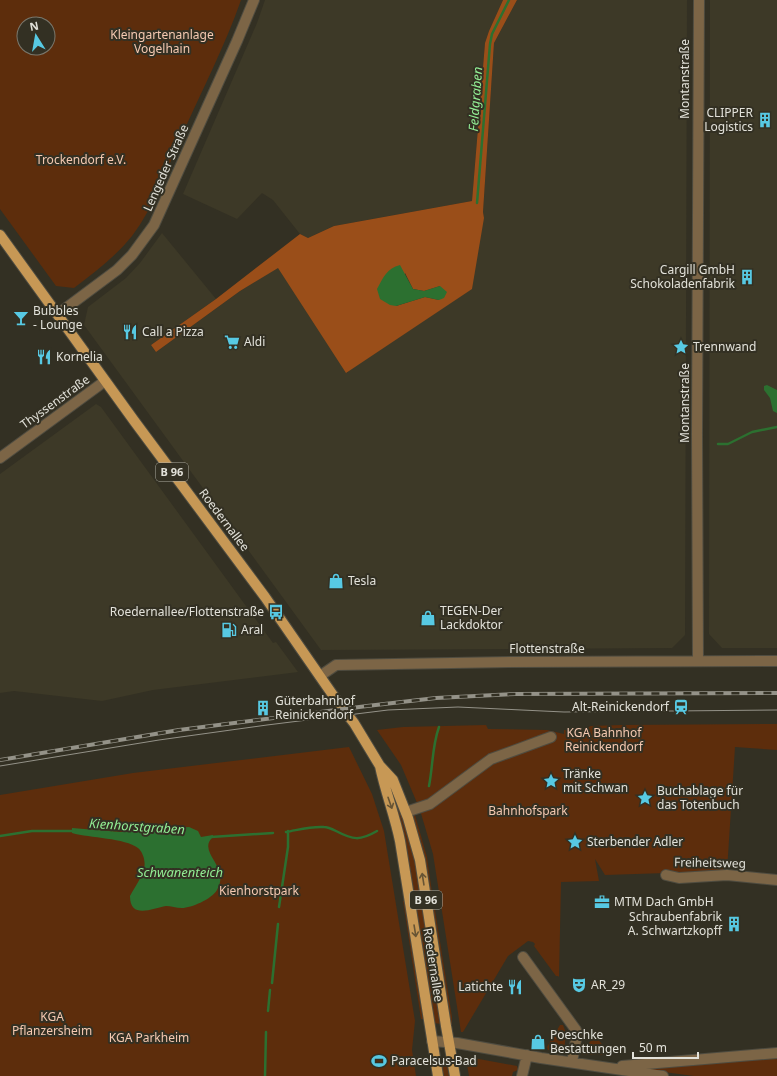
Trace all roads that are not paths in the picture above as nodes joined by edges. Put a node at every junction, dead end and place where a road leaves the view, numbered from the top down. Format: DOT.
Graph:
graph roads {
  1 [pos="254,0"];
  2 [pos="698,0"];
  3 [pos="0,236"];
  4 [pos="58,314"];
  5 [pos="105,381"];
  6 [pos="0,458"];
  7 [pos="698,661"];
  8 [pos="777,661"];
  9 [pos="320,676"];
  10 [pos="551,737"];
  11 [pos="380,766"];
  12 [pos="406,812"];
  13 [pos="666,875"];
  14 [pos="777,880"];
  15 [pos="523,957"];
  16 [pos="432,1042"];
  17 [pos="449,1042"];
  18 [pos="777,1053"];
  19 [pos="527,1055"];
  20 [pos="572,1062"];
  21 [pos="606,1067"];
  22 [pos="438,1076"];
  23 [pos="455,1076"];
  24 [pos="522,1076"];
  25 [pos="663,1076"];
  1 -- 4 [label="street, Lengeder Straße"];
  2 -- 7 [label="street, Montanstraße"];
  3 -- 4 [label="main road, Roedernallee / B 96"];
  4 -- 5 [label="main road, Roedernallee / B 96"];
  5 -- 6 [label="street, Thyssenstraße"];
  5 -- 9 [label="main road, Roedernallee / B 96"];
  7 -- 8 [label="street, Flottenstraße"];
  7 -- 9 [label="street, Flottenstraße"];
  9 -- 11 [label="main road, Roedernallee / B 96"];
  10 -- 12 [label="street"];
  11 -- 12 [label="main road, Roedernallee / B 96"];
  11 -- 16 [label="main road, Roedernallee / B 96, one-way"];
  17 -- 12 [label="main road, Roedernallee / B 96, one-way"];
  13 -- 14 [label="street, Freiheitsweg"];
  15 -- 20 [label="street"];
  16 -- 17 [label="street"];
  16 -- 22 [label="main road, Roedernallee / B 96"];
  17 -- 19 [label="street"];
  17 -- 23 [label="main road, Roedernallee / B 96"];
  18 -- 21 [label="street"];
  19 -- 20 [label="street"];
  19 -- 24 [label="street"];
  20 -- 21 [label="street"];
  21 -- 25 [label="street"];
}
